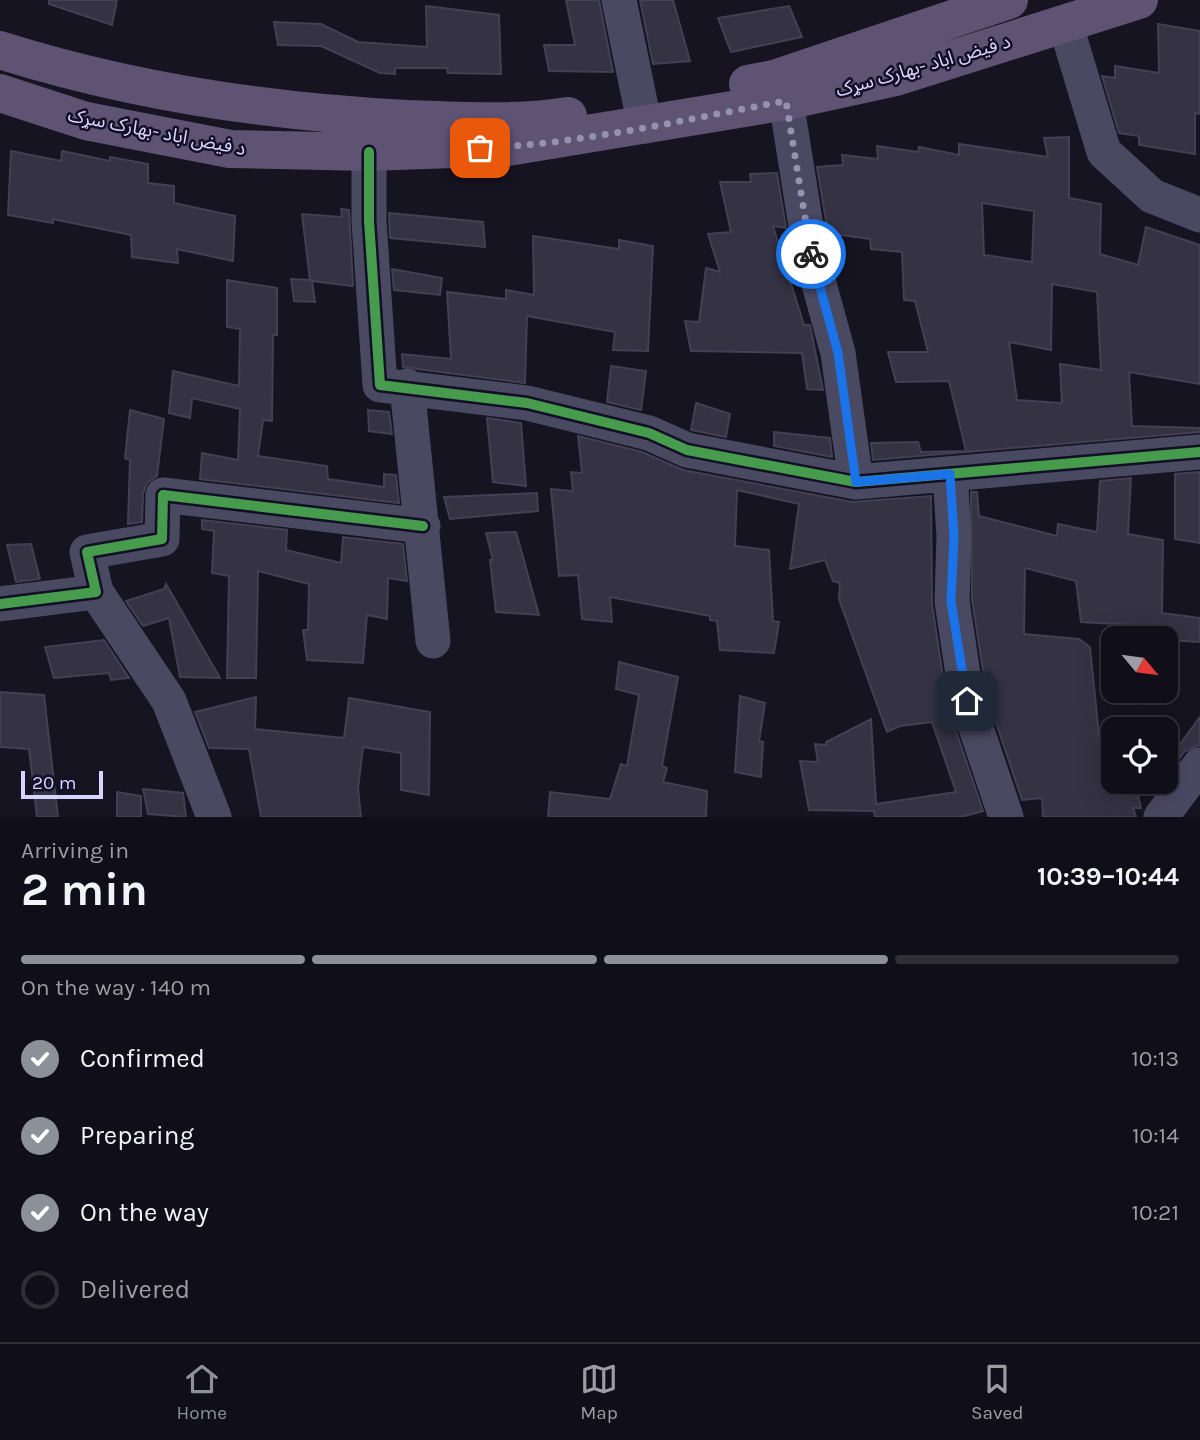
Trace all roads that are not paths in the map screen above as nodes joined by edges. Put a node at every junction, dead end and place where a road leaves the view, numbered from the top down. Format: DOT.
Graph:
graph roads {
  1 [pos="619,0"];
  2 [pos="1009,0"];
  3 [pos="1139,0"];
  4 [pos="1065,23"];
  5 [pos="0,50"];
  6 [pos="0,93"];
  7 [pos="786,101"];
  8 [pos="643,115"];
  9 [pos="369,152"];
  10 [pos="1200,215"];
  11 [pos="407,386"];
  12 [pos="1200,453"];
  13 [pos="950,474"];
  14 [pos="856,482"];
  15 [pos="423,526"];
  16 [pos="96,592"];
  17 [pos="0,604"];
  18 [pos="433,641"];
  19 [pos="1200,765"];
  20 [pos="214,817"];
  21 [pos="1006,817"];
  22 [pos="1161,817"];
  1 -- 8 [label="street"];
  2 -- 8 [label="main road, د فیض اباد -بهارک سړک"];
  3 -- 4 [label="main road, د فیض اباد -بهارک سړک"];
  4 -- 7 [label="main road, د فیض اباد -بهارک سړک"];
  4 -- 10 [label="street"];
  5 -- 8 [label="main road, د فیض اباد -بهارک سړک"];
  6 -- 9 [label="main road, د فیض اباد -بهارک سړک"];
  7 -- 8 [label="main road, د فیض اباد -بهارک سړک"];
  7 -- 14 [label="street"];
  8 -- 9 [label="main road, د فیض اباد -بهارک سړک"];
  9 -- 11 [label="street"];
  11 -- 14 [label="street"];
  11 -- 15 [label="street"];
  12 -- 13 [label="street"];
  13 -- 14 [label="street"];
  13 -- 21 [label="street"];
  15 -- 16 [label="street"];
  15 -- 18 [label="street"];
  16 -- 17 [label="street"];
  16 -- 20 [label="street"];
  19 -- 22 [label="street"];
}
